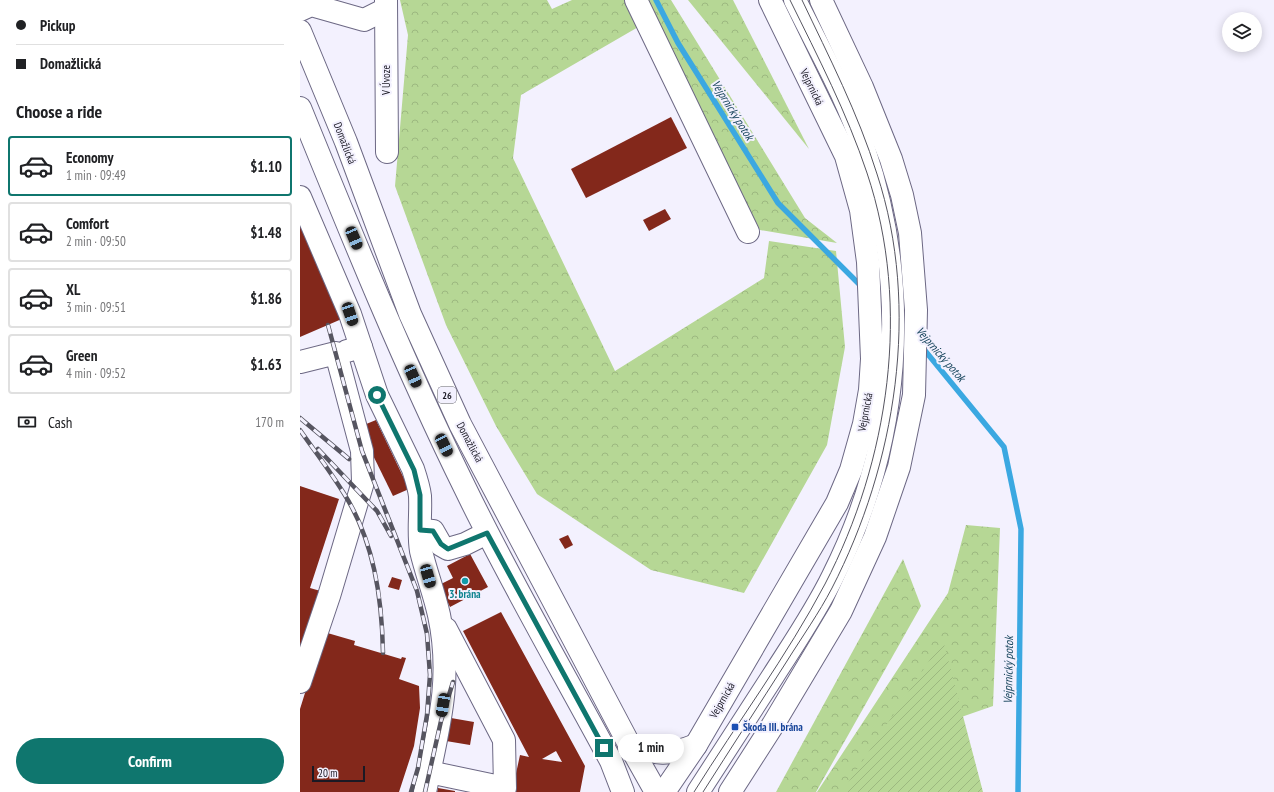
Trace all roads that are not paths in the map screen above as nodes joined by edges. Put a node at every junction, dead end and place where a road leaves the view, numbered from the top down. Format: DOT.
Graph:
graph roads {
  1 [pos="636,0"];
  2 [pos="770,0"];
  3 [pos="795,0"];
  4 [pos="821,0"];
  5 [pos="386,4"];
  6 [pos="300,10"];
  7 [pos="300,31"];
  8 [pos="300,108"];
  9 [pos="387,152"];
  10 [pos="300,198"];
  11 [pos="748,232"];
  12 [pos="361,347"];
  13 [pos="336,353"];
  14 [pos="300,362"];
  15 [pos="420,530"];
  16 [pos="487,533"];
  17 [pos="439,615"];
  18 [pos="300,682"];
  19 [pos="629,744"];
  20 [pos="696,744"];
  21 [pos="753,756"];
  22 [pos="427,782"];
  23 [pos="624,792"];
  24 [pos="656,792"];
  25 [pos="664,792"];
  26 [pos="698,792"];
  27 [pos="730,792"];
  28 [pos="740,792"];
  1 -- 11 [label="main road"];
  2 -- 20 [label="main road, Vejprnická"];
  3 -- 26 [label="main road, Vejprnická"];
  4 -- 21 [label="main road"];
  5 -- 6 [label="main road, V Úvoze"];
  5 -- 9 [label="main road, V Úvoze"];
  7 -- 19 [label="main road, Domažlická / 26"];
  8 -- 16 [label="main road, 26"];
  10 -- 12 [label="main road"];
  12 -- 13 [label="main road"];
  12 -- 15 [label="main road"];
  13 -- 14 [label="main road"];
  13 -- 18 [label="main road"];
  15 -- 16 [label="main road"];
  15 -- 17 [label="main road"];
  16 -- 23 [label="main road, 26"];
  17 -- 22 [label="main road"];
  17 -- 22 [label="main road"];
  19 -- 20 [label="main road"];
  19 -- 24 [label="main road, Domažlická / 26"];
  20 -- 25 [label="main road, Vejprnická"];
  21 -- 27 [label="main road"];
  21 -- 28 [label="main road"];
}
